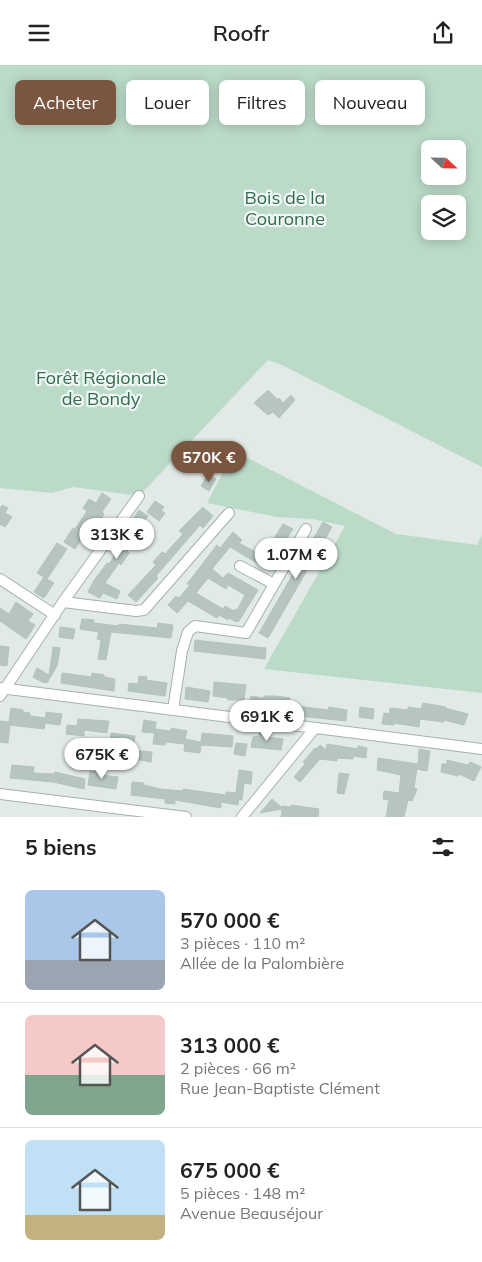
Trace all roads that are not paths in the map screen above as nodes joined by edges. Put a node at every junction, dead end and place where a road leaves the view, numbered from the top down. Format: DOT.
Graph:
graph roads {
  1 [pos="139,496"];
  2 [pos="229,513"];
  3 [pos="306,529"];
  4 [pos="240,566"];
  5 [pos="0,579"];
  6 [pos="274,584"];
  7 [pos="64,601"];
  8 [pos="54,615"];
  9 [pos="2,691"];
  10 [pos="173,710"];
  11 [pos="315,728"];
  12 [pos="482,749"];
  13 [pos="0,793"];
  14 [pos="186,817"];
  15 [pos="242,817"];
  1 -- 7 [label="street"];
  2 -- 7 [label="street"];
  3 -- 6 [label="street"];
  4 -- 6 [label="street"];
  5 -- 8 [label="street"];
  6 -- 10 [label="street"];
  7 -- 8 [label="street"];
  8 -- 9 [label="street"];
  9 -- 10 [label="street"];
  10 -- 11 [label="street"];
  11 -- 12 [label="street"];
  11 -- 15 [label="street"];
  13 -- 14 [label="street"];
}
